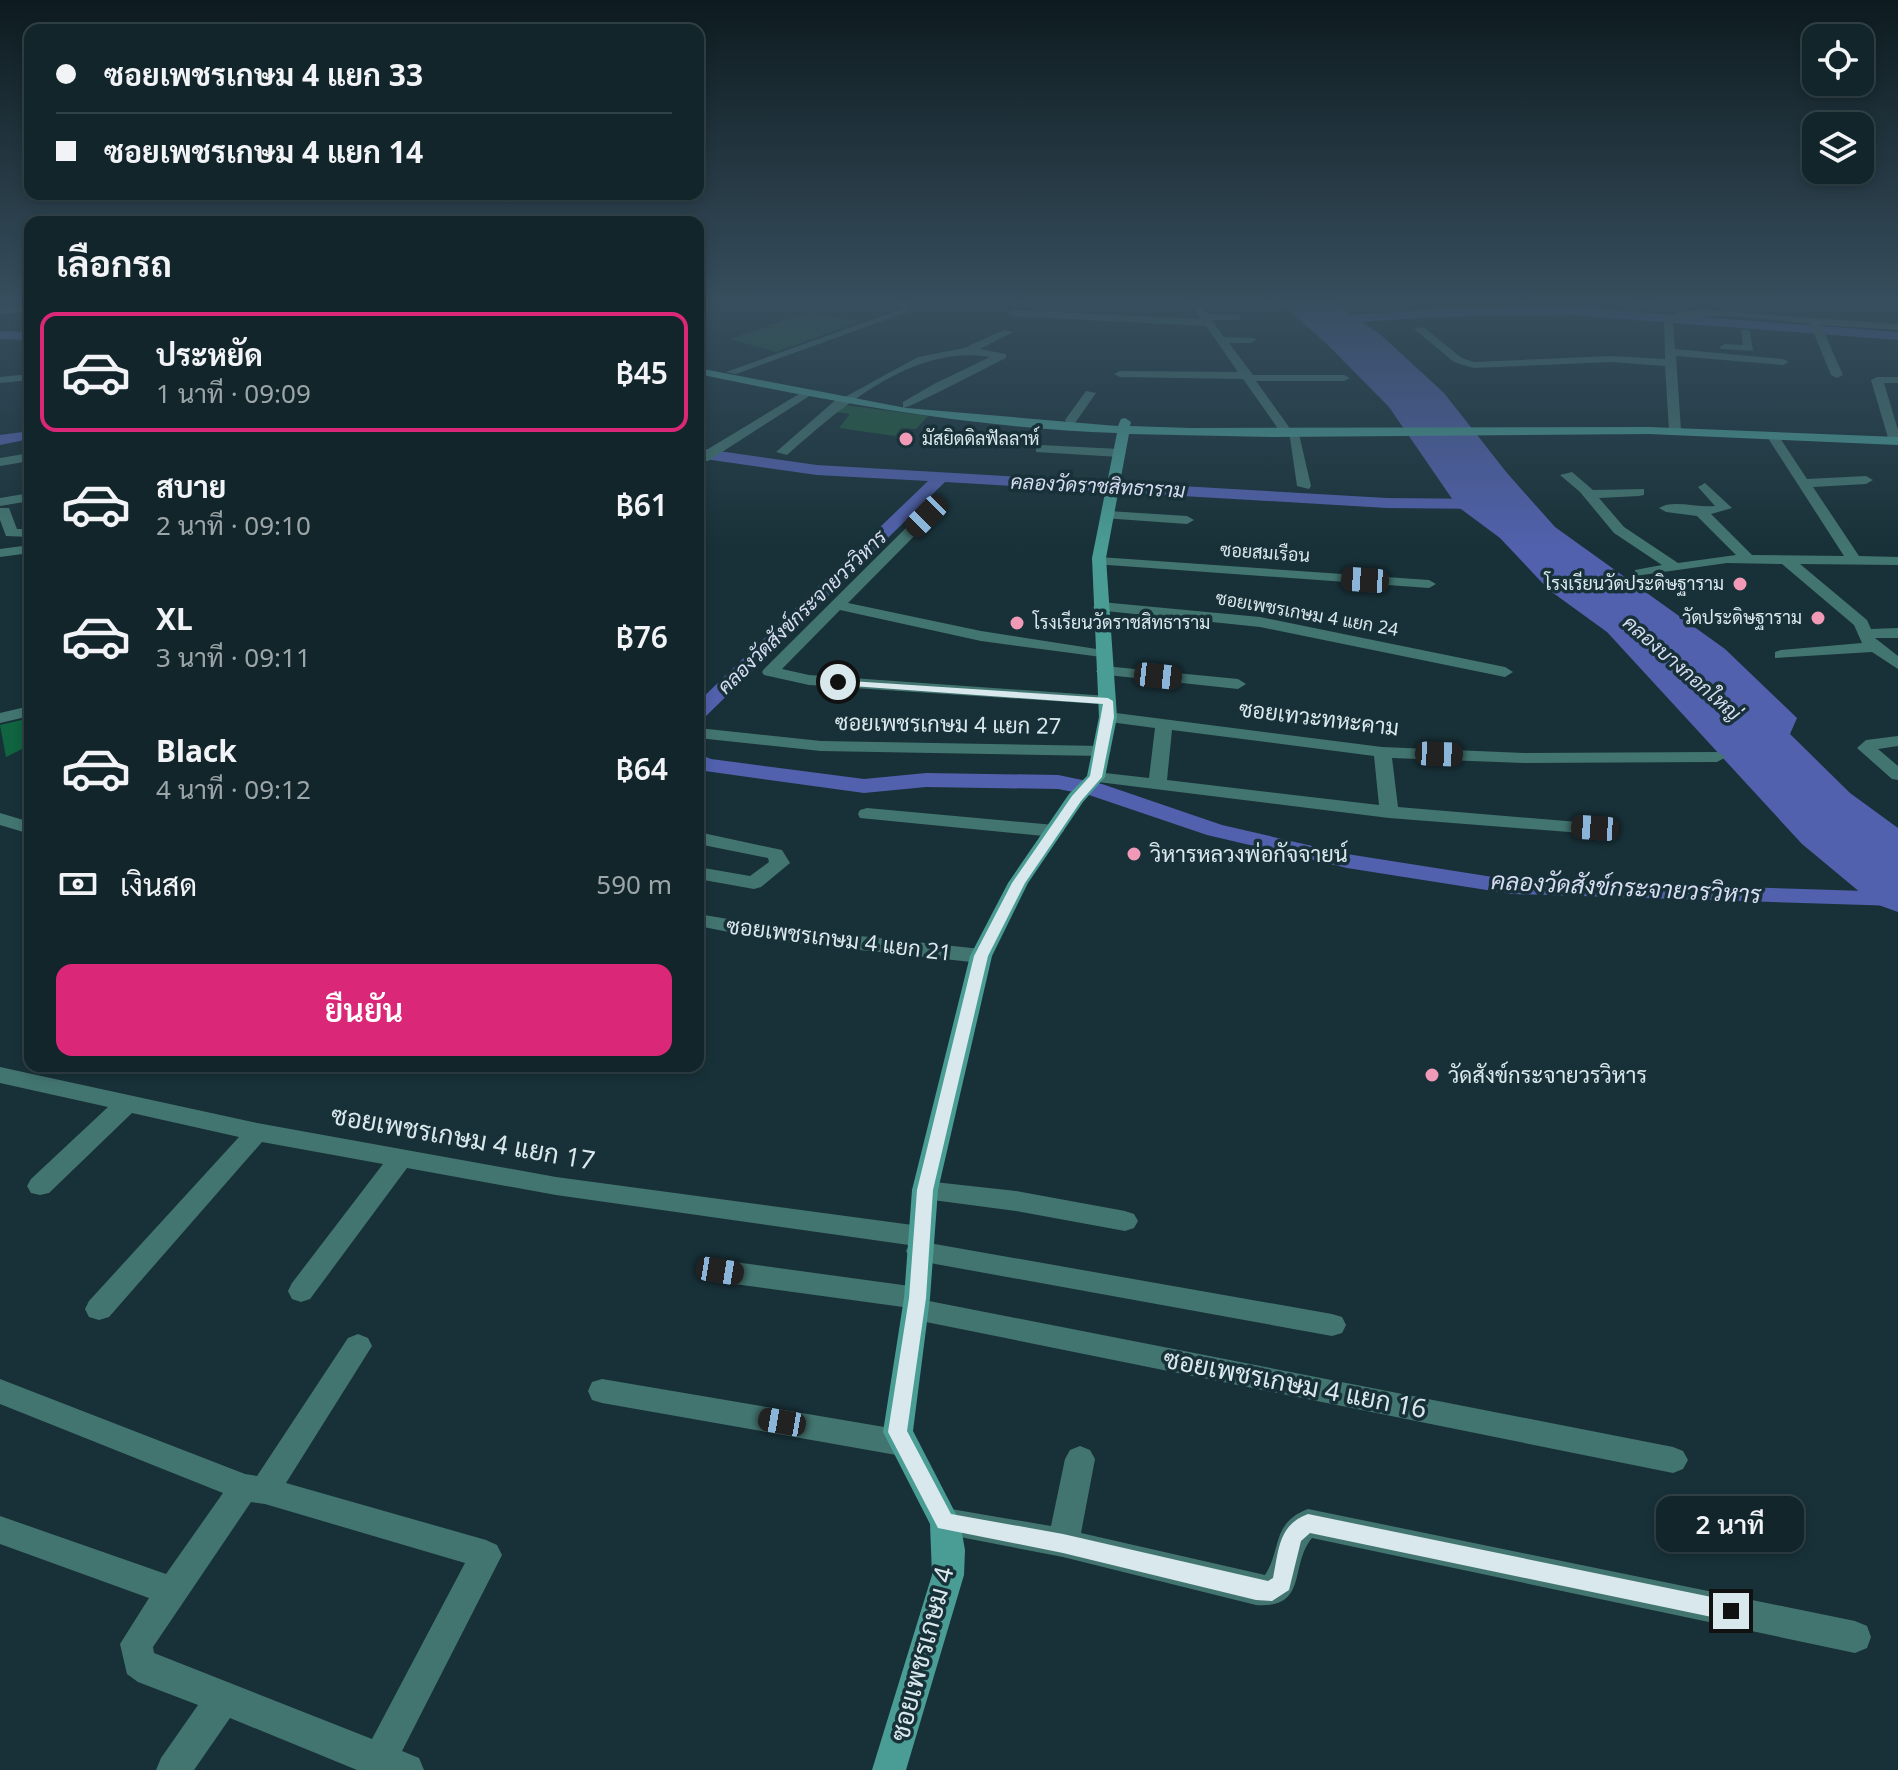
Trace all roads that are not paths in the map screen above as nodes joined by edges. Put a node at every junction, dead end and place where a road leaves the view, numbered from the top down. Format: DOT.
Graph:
graph roads {
  1 [pos="767,384"];
  2 [pos="783,384"];
  3 [pos="873,384"];
  4 [pos="943,384"];
  5 [pos="1254,384"];
  6 [pos="1287,384"];
  7 [pos="1672,384"];
  8 [pos="1878,384"];
  9 [pos="1292,392"];
  10 [pos="808,393"];
  11 [pos="1090,393"];
  12 [pos="847,398"];
  13 [pos="907,405"];
  14 [pos="1071,420"];
  15 [pos="1123,426"];
  16 [pos="1674,428"];
  17 [pos="1297,431"];
  18 [pos="1772,435"];
  19 [pos="1896,437"];
  20 [pos="1040,449"];
  21 [pos="782,452"];
  22 [pos="1120,453"];
  23 [pos="709,454"];
  24 [pos="24,458"];
  25 [pos="0,462"];
  26 [pos="1567,475"];
  27 [pos="1866,480"];
  28 [pos="1806,483"];
  29 [pos="1304,486"];
  30 [pos="1705,487"];
  31 [pos="1639,492"];
  32 [pos="1588,494"];
  33 [pos="24,499"];
  34 [pos="1,508"];
  35 [pos="24,508"];
  36 [pos="1666,508"];
  37 [pos="1701,512"];
  38 [pos="1108,515"];
  39 [pos="926,516"];
  40 [pos="1187,520"];
  41 [pos="24,533"];
  42 [pos="24,550"];
  43 [pos="0,553"];
  44 [pos="1748,559"];
  45 [pos="1786,560"];
  46 [pos="1854,560"];
  47 [pos="1099,561"];
  48 [pos="1898,561"];
  49 [pos="1673,566"];
  50 [pos="1640,573"];
  51 [pos="1429,584"];
  52 [pos="836,605"];
  53 [pos="1101,607"];
  54 [pos="1898,633"];
  55 [pos="1871,640"];
  56 [pos="1781,655"];
  57 [pos="1103,663"];
  58 [pos="1898,664"];
  59 [pos="1505,672"];
  60 [pos="1238,684"];
  61 [pos="1108,709"];
  62 [pos="24,712"];
  63 [pos="0,718"];
  64 [pos="1164,724"];
  65 [pos="704,734"];
  66 [pos="1898,741"];
  67 [pos="1102,751"];
  68 [pos="1382,752"];
  69 [pos="1717,757"];
  70 [pos="1898,775"];
  71 [pos="1157,784"];
  72 [pos="1087,787"];
  73 [pos="1389,812"];
  74 [pos="867,814"];
  75 [pos="0,819"];
  76 [pos="24,826"];
  77 [pos="1595,828"];
  78 [pos="1054,831"];
  79 [pos="704,839"];
  80 [pos="704,874"];
  81 [pos="704,921"];
  82 [pos="981,956"];
  83 [pos="0,1075"];
  84 [pos="128,1103"];
  85 [pos="257,1132"];
  86 [pos="401,1158"];
  87 [pos="40,1186"];
  88 [pos="925,1190"];
  89 [pos="1125,1221"];
  90 [pos="920,1243"];
  91 [pos="720,1271"];
  92 [pos="301,1291"];
  93 [pos="917,1303"];
  94 [pos="99,1309"];
  95 [pos="1332,1325"];
  96 [pos="358,1346"];
  97 [pos="0,1391"];
  98 [pos="602,1391"];
  99 [pos="902,1443"];
  100 [pos="1080,1459"];
  101 [pos="1673,1460"];
  102 [pos="254,1489"];
  103 [pos="945,1522"];
  104 [pos="0,1530"];
  105 [pos="1063,1543"];
  106 [pos="173,1592"];
  107 [pos="1855,1637"];
  108 [pos="223,1699"];
  109 [pos="387,1767"];
  110 [pos="173,1770"];
  111 [pos="889,1770"];
  1 -- 10 [label="main road"];
  2 -- 12 [label="main road"];
  3 -- 12 [label="street"];
  4 -- 13 [label="street"];
  5 -- 17 [label="street"];
  6 -- 9 [label="street"];
  7 -- 16 [label="street"];
  8 -- 19 [label="street"];
  10 -- 12 [label="main road"];
  10 -- 23 [label="street"];
  11 -- 14 [label="street"];
  12 -- 13 [label="main road"];
  12 -- 15 [label="main road"];
  12 -- 21 [label="street"];
  13 -- 14 [label="main road"];
  14 -- 15 [label="main road"];
  15 -- 17 [label="main road"];
  15 -- 22 [label="main road, ซอยเพชรเกษม 4"];
  16 -- 17 [label="main road"];
  16 -- 18 [label="main road"];
  16 -- 19 [label="main road"];
  17 -- 29 [label="street"];
  18 -- 19 [label="main road"];
  18 -- 28 [label="street"];
  20 -- 22 [label="street"];
  22 -- 38 [label="main road, ซอยเพชรเกษม 4"];
  24 -- 25 [label="street"];
  26 -- 32 [label="street"];
  27 -- 28 [label="street"];
  28 -- 46 [label="street"];
  30 -- 37 [label="street"];
  31 -- 32 [label="street"];
  32 -- 49 [label="street"];
  33 -- 34 [label="street"];
  34 -- 35 [label="street"];
  34 -- 41 [label="street"];
  36 -- 37 [label="street"];
  37 -- 44 [label="street"];
  38 -- 40 [label="street"];
  38 -- 47 [label="main road, ซอยเพชรเกษม 4"];
  39 -- 52 [label="street"];
  42 -- 43 [label="street"];
  44 -- 45 [label="street"];
  44 -- 49 [label="street"];
  45 -- 46 [label="street"];
  45 -- 55 [label="street"];
  46 -- 48 [label="street"];
  47 -- 51 [label="street, ซอยสมเรือน"];
  47 -- 53 [label="main road, ซอยเพชรเกษม 4"];
  49 -- 50 [label="street"];
  52 -- 57 [label="street"];
  52 -- 61 [label="street, ซอยเทวะทหะคาม"];
  53 -- 57 [label="main road, ซอยเพชรเกษม 4"];
  53 -- 59 [label="street, ซอยเพชรเกษม 4 แยก 24"];
  54 -- 55 [label="street"];
  55 -- 56 [label="street"];
  55 -- 58 [label="street"];
  57 -- 60 [label="street"];
  57 -- 61 [label="main road, ซอยเพชรเกษม 4"];
  61 -- 64 [label="street, ซอยเทวะทหะคาม"];
  61 -- 67 [label="main road, ซอยเพชรเกษม 4"];
  62 -- 63 [label="street"];
  64 -- 68 [label="street, ซอยเทวะทหะคาม"];
  64 -- 71 [label="street"];
  65 -- 67 [label="street, ซอยเพชรเกษม 4 แยก 27"];
  66 -- 70 [label="street"];
  67 -- 72 [label="main road, ซอยเพชรเกษม 4"];
  68 -- 69 [label="street, ซอยเทวะทหะคาม"];
  68 -- 73 [label="street"];
  71 -- 72 [label="street"];
  71 -- 73 [label="street"];
  72 -- 78 [label="main road, ซอยเพชรเกษม 4"];
  73 -- 77 [label="street"];
  74 -- 78 [label="street"];
  75 -- 76 [label="street"];
  78 -- 82 [label="main road, ซอยเพชรเกษม 4"];
  79 -- 80 [label="street"];
  81 -- 82 [label="street, ซอยเพชรเกษม 4 แยก 21"];
  82 -- 88 [label="main road, ซอยเพชรเกษม 4"];
  83 -- 84 [label="street, ซอยเพชรเกษม 4 แยก 17"];
  84 -- 85 [label="street, ซอยเพชรเกษม 4 แยก 17"];
  84 -- 87 [label="street"];
  85 -- 86 [label="street, ซอยเพชรเกษม 4 แยก 17"];
  85 -- 94 [label="street"];
  86 -- 90 [label="street, ซอยเพชรเกษม 4 แยก 17"];
  86 -- 92 [label="street"];
  88 -- 89 [label="street"];
  88 -- 90 [label="main road, ซอยเพชรเกษม 4"];
  90 -- 93 [label="main road, ซอยเพชรเกษม 4"];
  90 -- 95 [label="street, ซอยเพชรเกษม 4 แยก 17"];
  91 -- 93 [label="street, ซอยเพชรเกษม 4 แยก 16"];
  93 -- 99 [label="main road, ซอยเพชรเกษม 4"];
  93 -- 101 [label="street, ซอยเพชรเกษม 4 แยก 16"];
  96 -- 102 [label="street"];
  97 -- 102 [label="street"];
  98 -- 99 [label="street"];
  99 -- 103 [label="main road, ซอยเพชรเกษม 4"];
  100 -- 105 [label="street"];
  102 -- 106 [label="street"];
  102 -- 109 [label="street"];
  103 -- 105 [label="street"];
  103 -- 111 [label="main road, ซอยเพชรเกษม 4"];
  104 -- 106 [label="street"];
  105 -- 107 [label="street"];
  106 -- 108 [label="street"];
  108 -- 109 [label="street"];
  108 -- 110 [label="street"];
}
